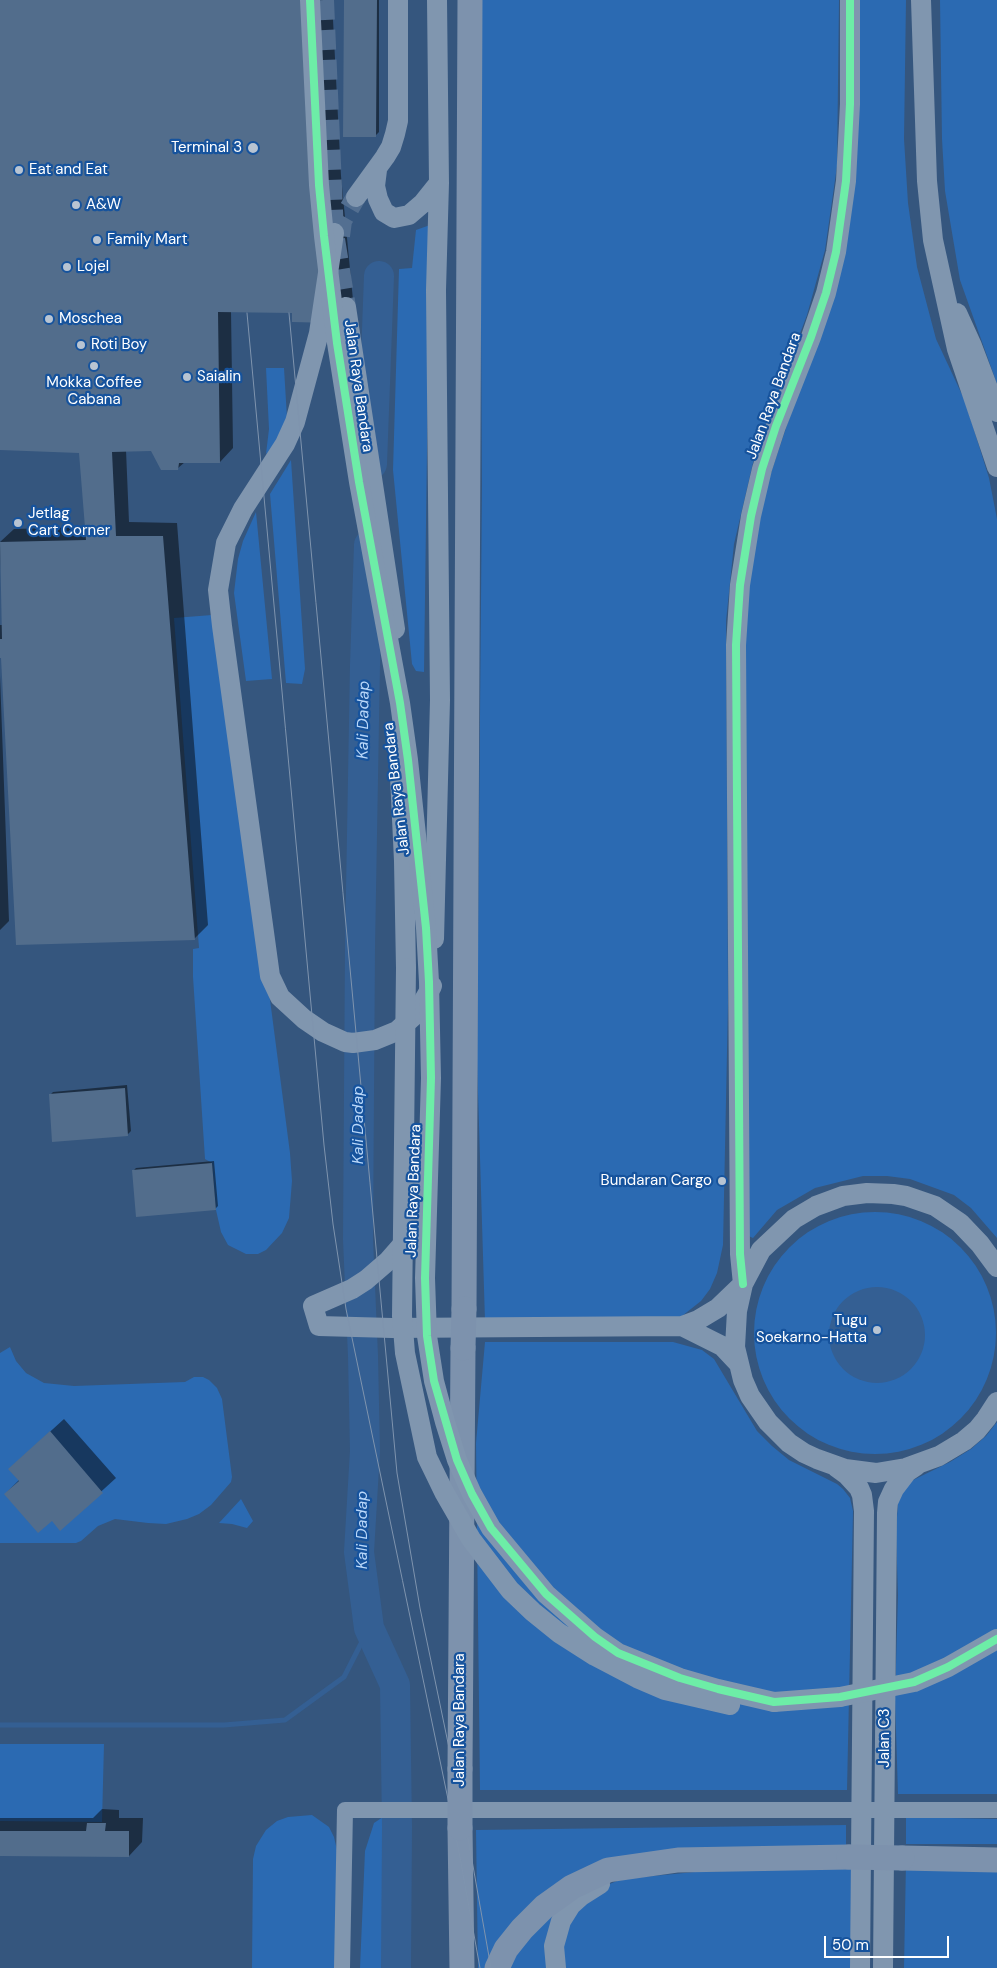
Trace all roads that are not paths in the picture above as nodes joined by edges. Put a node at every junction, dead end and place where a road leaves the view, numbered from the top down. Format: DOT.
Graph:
graph roads {
  1 [pos="310,0"];
  2 [pos="398,0"];
  3 [pos="437,0"];
  4 [pos="470,0"];
  5 [pos="850,0"];
  6 [pos="921,0"];
  7 [pos="377,170"];
  8 [pos="439,183"];
  9 [pos="356,197"];
  10 [pos="334,234"];
  11 [pos="941,277"];
  12 [pos="346,307"];
  13 [pos="997,412"];
  14 [pos="997,466"];
  15 [pos="432,984"];
  16 [pos="997,1267"];
  17 [pos="743,1284"];
  18 [pos="682,1326"];
  19 [pos="738,1364"];
  20 [pos="997,1402"];
  21 [pos="922,1462"];
  22 [pos="832,1465"];
  23 [pos="997,1639"];
  24 [pos="774,1702"];
  25 [pos="997,1810"];
  26 [pos="678,1860"];
  27 [pos="997,1860"];
  28 [pos="342,1968"];
  29 [pos="462,1968"];
  30 [pos="496,1968"];
  31 [pos="556,1968"];
  32 [pos="860,1968"];
  33 [pos="883,1968"];
  1 -- 24 [label="street, Jalan Raya Bandara, bridge"];
  2 -- 7 [label="street"];
  3 -- 8 [label="street, Jalan Raya Bandara"];
  4 -- 29 [label="main road, Jalan Raya Bandara, bridge"];
  5 -- 17 [label="street, Jalan Raya Bandara"];
  6 -- 11 [label="street"];
  7 -- 8 [label="street"];
  7 -- 9 [label="street"];
  8 -- 15 [label="street, Jalan Raya Bandara"];
  10 -- 15 [label="street, Jalan Raya Bandara"];
  11 -- 13 [label="street"];
  11 -- 14 [label="street"];
  12 -- 24 [label="street, bridge"];
  15 -- 18 [label="street, Jalan Raya Bandara"];
  16 -- 17 [label="street"];
  17 -- 18 [label="street"];
  17 -- 19 [label="street"];
  18 -- 19 [label="street"];
  19 -- 22 [label="street"];
  20 -- 21 [label="street"];
  21 -- 22 [label="street"];
  21 -- 33 [label="street, Jalan C3"];
  22 -- 32 [label="street, Jalan C3"];
  23 -- 24 [label="street, Jalan Raya Bandara, bridge"];
  25 -- 28 [label="street, bridge"];
  26 -- 27 [label="main road, bridge"];
  26 -- 30 [label="main road"];
  26 -- 31 [label="street"];
}
